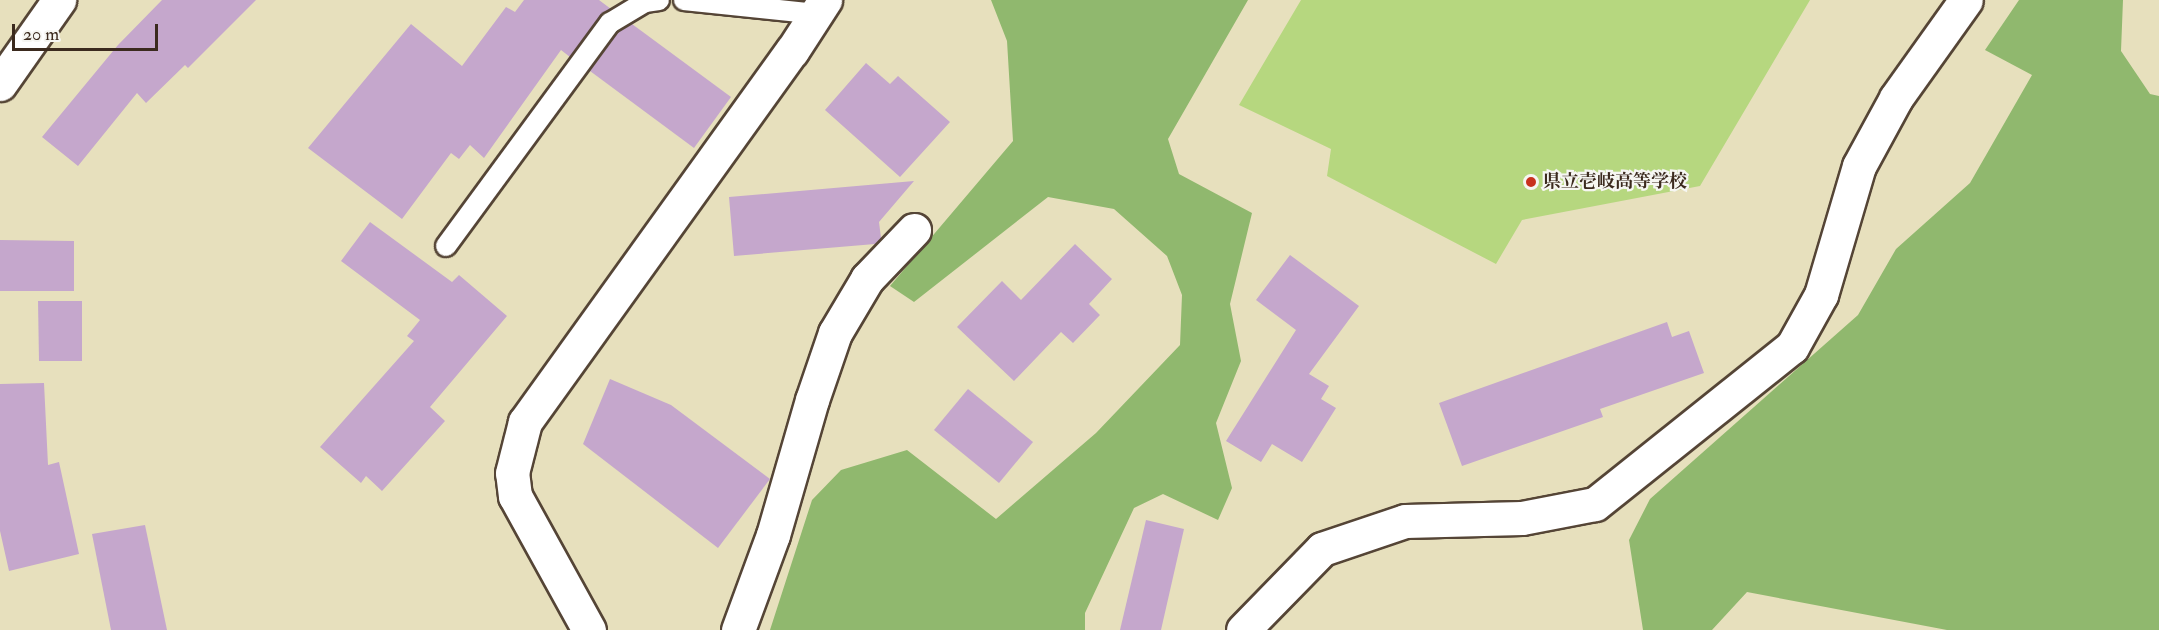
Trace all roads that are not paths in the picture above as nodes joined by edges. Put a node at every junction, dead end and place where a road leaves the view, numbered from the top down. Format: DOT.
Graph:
graph roads {
  1 [pos="58,0"];
  2 [pos="659,0"];
  3 [pos="684,0"];
  4 [pos="1966,0"];
  5 [pos="821,7"];
  6 [pos="0,84"];
  7 [pos="914,230"];
  8 [pos="446,246"];
  9 [pos="589,630"];
  10 [pos="738,630"];
  11 [pos="1243,630"];
  1 -- 6 [label="street"];
  2 -- 8 [label="lane"];
  3 -- 5 [label="lane"];
  4 -- 11 [label="street"];
  5 -- 9 [label="street"];
  7 -- 10 [label="street"];
}
